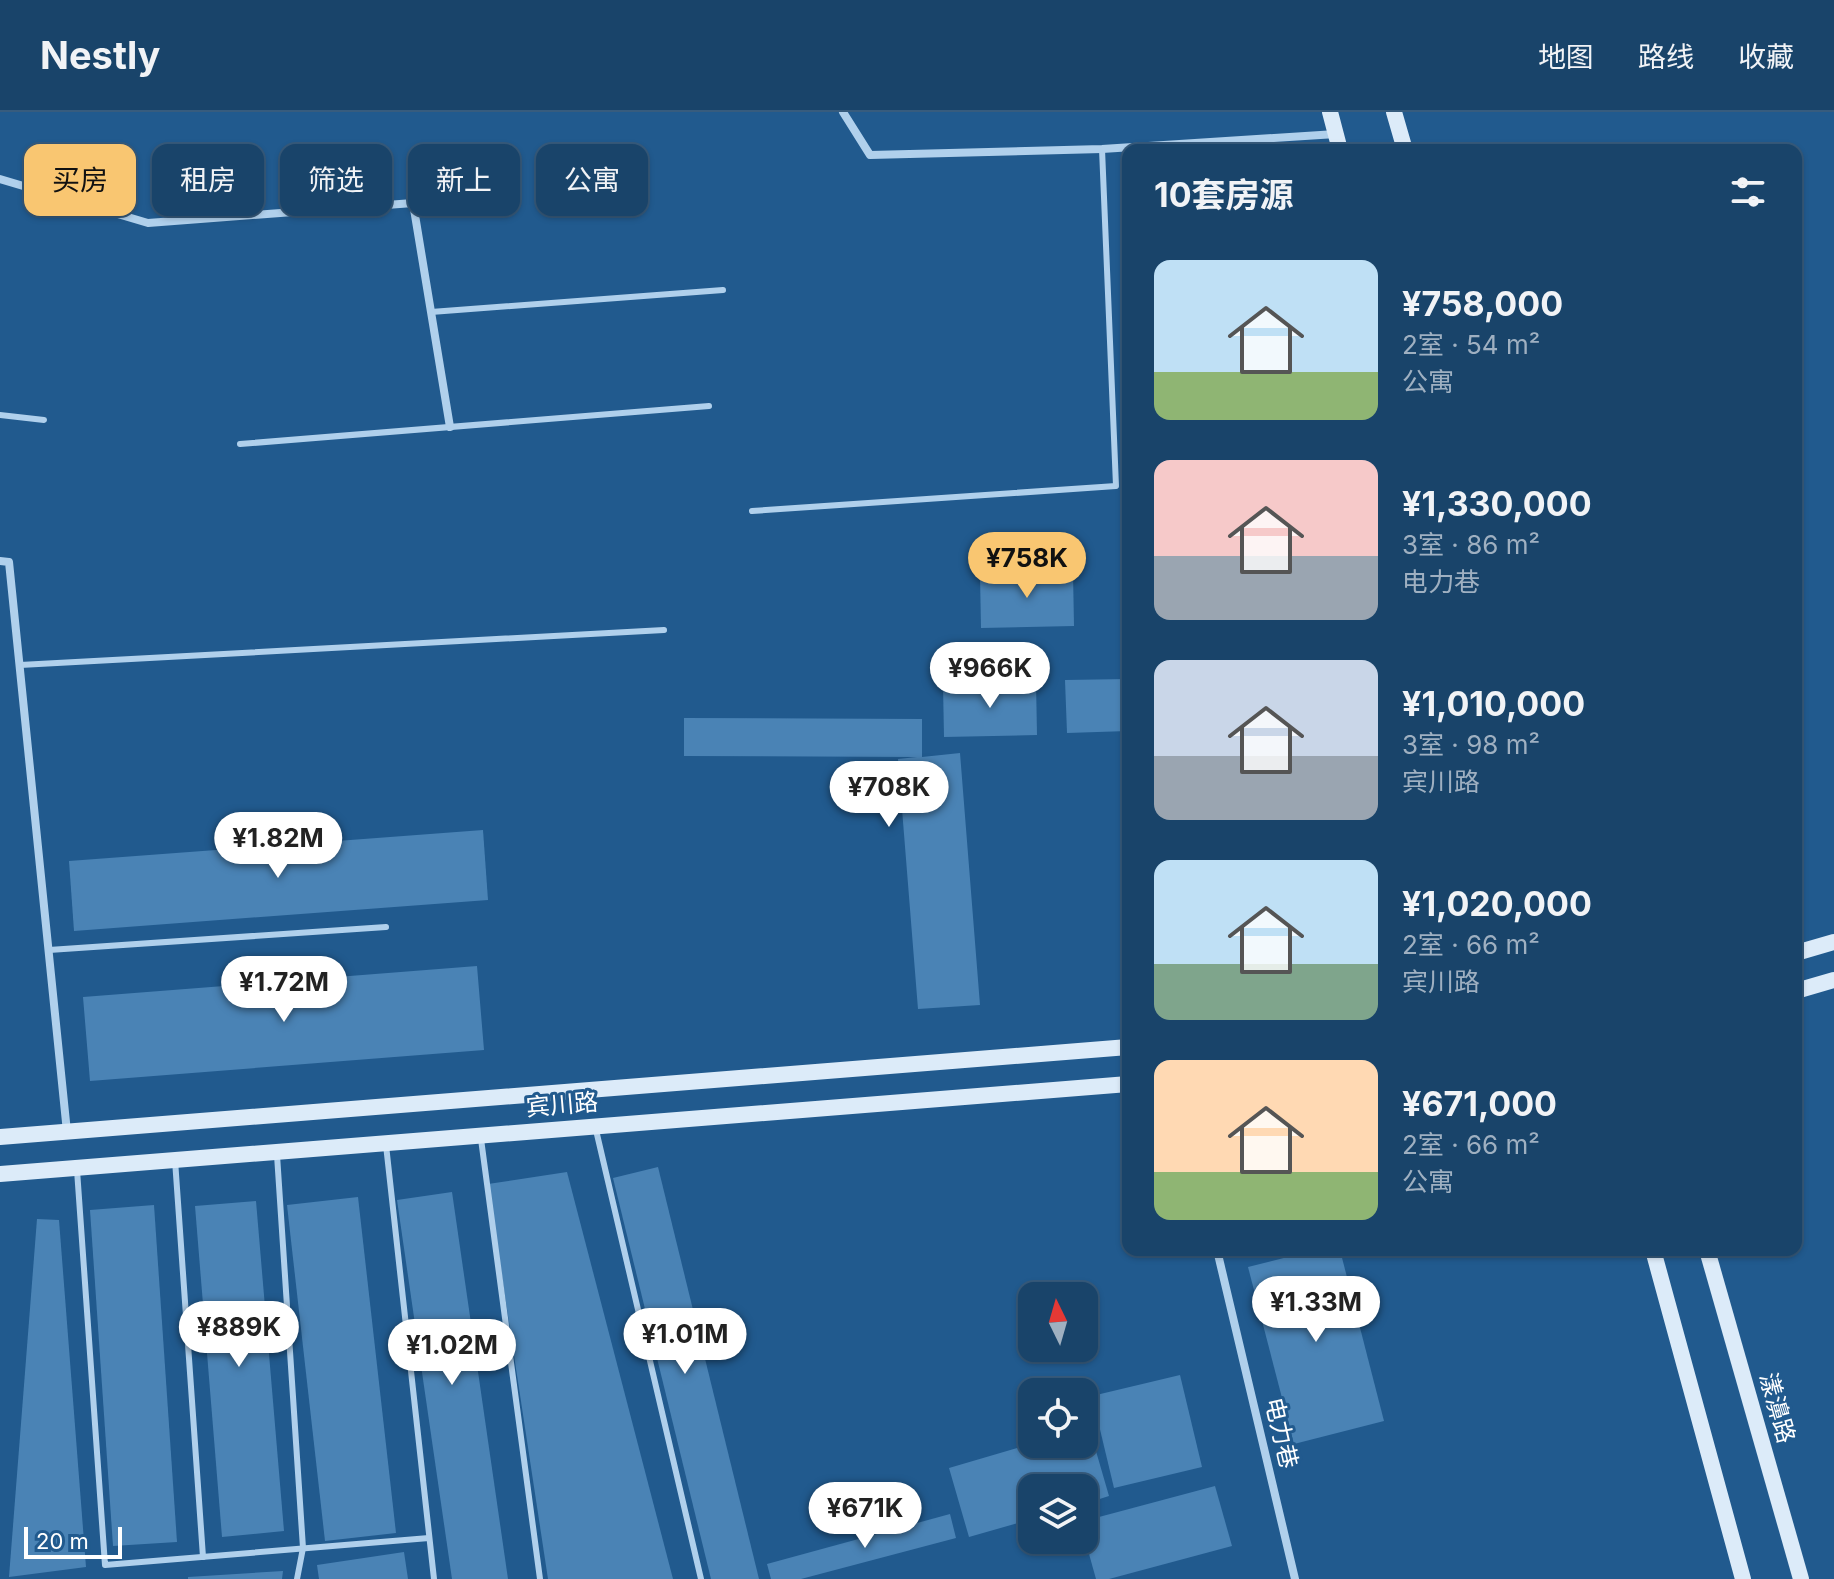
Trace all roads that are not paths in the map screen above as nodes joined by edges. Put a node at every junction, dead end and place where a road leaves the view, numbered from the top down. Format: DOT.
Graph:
graph roads {
  1 [pos="843,112"];
  2 [pos="1330,112"];
  3 [pos="1394,112"];
  4 [pos="1338,142"];
  5 [pos="1271,144"];
  6 [pos="1403,144"];
  7 [pos="1122,148"];
  8 [pos="1102,149"];
  9 [pos="0,179"];
  10 [pos="723,290"];
  11 [pos="431,312"];
  12 [pos="709,406"];
  13 [pos="0,415"];
  14 [pos="44,420"];
  15 [pos="450,427"];
  16 [pos="240,444"];
  17 [pos="752,511"];
  18 [pos="0,561"];
  19 [pos="664,630"];
  20 [pos="20,665"];
  21 [pos="386,927"];
  22 [pos="1834,942"];
  23 [pos="49,950"];
  24 [pos="1802,950"];
  25 [pos="1834,980"];
  26 [pos="1802,990"];
  27 [pos="1122,1047"];
  28 [pos="1122,1084"];
  29 [pos="595,1126"];
  30 [pos="67,1132"];
  31 [pos="480,1136"];
  32 [pos="0,1137"];
  33 [pos="386,1143"];
  34 [pos="277,1152"];
  35 [pos="175,1160"];
  36 [pos="77,1168"];
  37 [pos="0,1174"];
  38 [pos="1218,1256"];
  39 [pos="1655,1256"];
  40 [pos="1709,1256"];
  41 [pos="429,1538"];
  42 [pos="303,1548"];
  43 [pos="203,1557"];
  44 [pos="297,1579"];
  45 [pos="434,1579"];
  46 [pos="540,1579"];
  47 [pos="701,1579"];
  48 [pos="1295,1579"];
  49 [pos="1743,1579"];
  50 [pos="1801,1579"];
  1 -- 8 [label="street"];
  2 -- 4 [label="main road"];
  3 -- 6 [label="main road"];
  4 -- 5 [label="street"];
  7 -- 8 [label="street"];
  8 -- 17 [label="lane"];
  9 -- 11 [label="street"];
  10 -- 11 [label="lane"];
  11 -- 15 [label="street"];
  12 -- 15 [label="lane"];
  13 -- 14 [label="lane"];
  15 -- 16 [label="lane"];
  18 -- 20 [label="street"];
  19 -- 20 [label="lane"];
  20 -- 23 [label="street"];
  21 -- 23 [label="lane"];
  22 -- 24 [label="main road"];
  23 -- 30 [label="street"];
  25 -- 26 [label="main road"];
  27 -- 30 [label="main road, 宾川路"];
  28 -- 29 [label="main road, 宾川路"];
  29 -- 31 [label="main road, 宾川路"];
  29 -- 47 [label="lane"];
  30 -- 32 [label="main road, 宾川路"];
  31 -- 33 [label="main road, 宾川路"];
  31 -- 46 [label="lane"];
  33 -- 34 [label="main road, 宾川路"];
  33 -- 41 [label="lane"];
  34 -- 35 [label="main road, 宾川路"];
  34 -- 42 [label="lane"];
  35 -- 36 [label="main road, 宾川路"];
  35 -- 43 [label="lane"];
  36 -- 37 [label="main road, 宾川路"];
  36 -- 43 [label="lane"];
  38 -- 48 [label="street, 电力巷"];
  39 -- 49 [label="main road"];
  40 -- 50 [label="main road, 漾濞路"];
  41 -- 42 [label="lane"];
  41 -- 45 [label="lane"];
  42 -- 43 [label="lane"];
  42 -- 44 [label="lane"];
}
